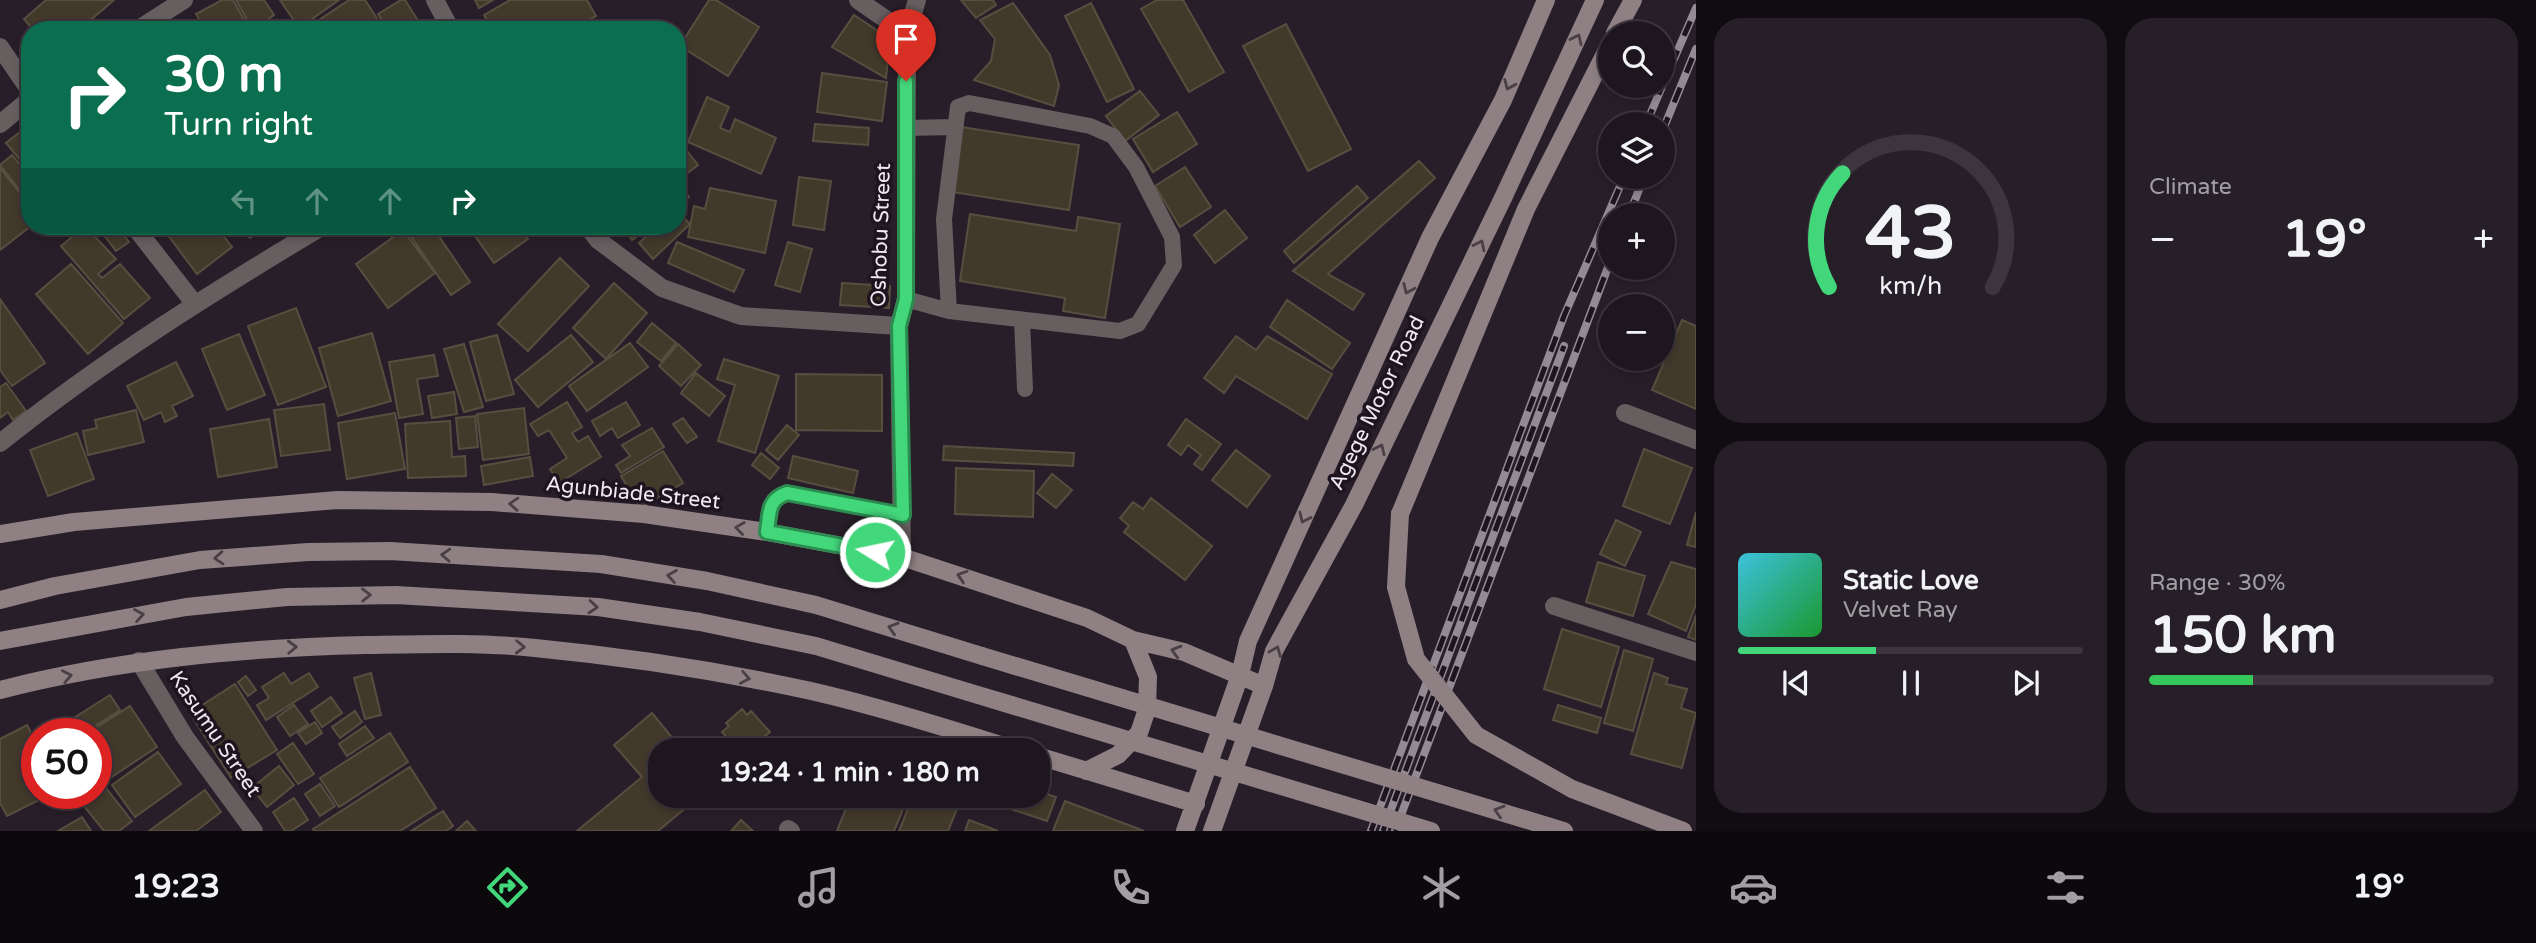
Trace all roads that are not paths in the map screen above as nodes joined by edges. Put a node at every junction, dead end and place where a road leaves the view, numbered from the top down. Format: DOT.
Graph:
graph roads {
  1 [pos="184,0"];
  2 [pos="435,0"];
  3 [pos="858,0"];
  4 [pos="918,0"];
  5 [pos="1546,0"];
  6 [pos="1595,0"];
  7 [pos="1633,0"];
  8 [pos="151,21"];
  9 [pos="446,21"];
  10 [pos="1622,21"];
  11 [pos="907,34"];
  12 [pos="0,47"];
  13 [pos="1598,68"];
  14 [pos="21,78"];
  15 [pos="21,106"];
  16 [pos="0,124"];
  17 [pos="955,127"];
  18 [pos="906,128"];
  19 [pos="141,235"];
  20 [pos="308,235"];
  21 [pos="594,235"];
  22 [pos="906,299"];
  23 [pos="194,303"];
  24 [pos="949,311"];
  25 [pos="1022,320"];
  26 [pos="899,326"];
  27 [pos="1025,389"];
  28 [pos="1625,413"];
  29 [pos="1696,440"];
  30 [pos="0,443"];
  31 [pos="903,515"];
  32 [pos="767,532"];
  33 [pos="0,534"];
  34 [pos="902,556"];
  35 [pos="0,600"];
  36 [pos="1554,606"];
  37 [pos="1133,639"];
  38 [pos="0,641"];
  39 [pos="1696,652"];
  40 [pos="139,661"];
  41 [pos="1240,675"];
  42 [pos="1264,686"];
  43 [pos="0,690"];
  44 [pos="978,738"];
  45 [pos="1050,760"];
  46 [pos="1086,771"];
  47 [pos="1196,804"];
  48 [pos="254,831"];
  49 [pos="1185,831"];
  50 [pos="1212,831"];
  51 [pos="1431,831"];
  52 [pos="1564,831"];
  53 [pos="1683,831"];
  1 -- 8 [label="street"];
  2 -- 9 [label="street"];
  3 -- 11 [label="street"];
  4 -- 11 [label="street, Oshobu Street"];
  5 -- 41 [label="main road, Agege Motor Road, one-way"];
  42 -- 6 [label="main road, Agege Motor Road, one-way"];
  7 -- 10 [label="main road"];
  11 -- 18 [label="street, Oshobu Street"];
  12 -- 14 [label="street"];
  13 -- 53 [label="main road, bridge"];
  15 -- 16 [label="street"];
  17 -- 18 [label="lane"];
  17 -- 24 [label="lane"];
  17 -- 25 [label="lane"];
  18 -- 22 [label="street, Oshobu Street"];
  19 -- 23 [label="street"];
  20 -- 23 [label="street"];
  21 -- 26 [label="street"];
  22 -- 24 [label="lane"];
  22 -- 26 [label="street, Oshobu Street"];
  23 -- 30 [label="street"];
  24 -- 25 [label="lane"];
  25 -- 27 [label="lane"];
  26 -- 31 [label="street, Oshobu Street"];
  28 -- 29 [label="street"];
  31 -- 32 [label="lane"];
  31 -- 34 [label="street, Oshobu Street"];
  32 -- 33 [label="main road, Agunbiade Street, one-way"];
  32 -- 34 [label="main road, Agunbiade Street"];
  37 -- 34 [label="main road, Agunbiade Street, one-way"];
  52 -- 35 [label="main road, one-way, bridge"];
  36 -- 39 [label="street"];
  41 -- 37 [label="main road, Agunbiade Street, one-way"];
  37 -- 46 [label="main road"];
  38 -- 51 [label="main road, one-way, bridge"];
  43 -- 40 [label="main road, one-way"];
  40 -- 44 [label="main road, one-way"];
  40 -- 48 [label="street, Kasumu Street"];
  41 -- 42 [label="main road, Agunbiade Street"];
  41 -- 47 [label="main road, Agege Motor Road"];
  42 -- 50 [label="main road, Agege Motor Road"];
  45 -- 46 [label="main road"];
  46 -- 47 [label="main road"];
  47 -- 49 [label="main road, Agege Motor Road"];
}
